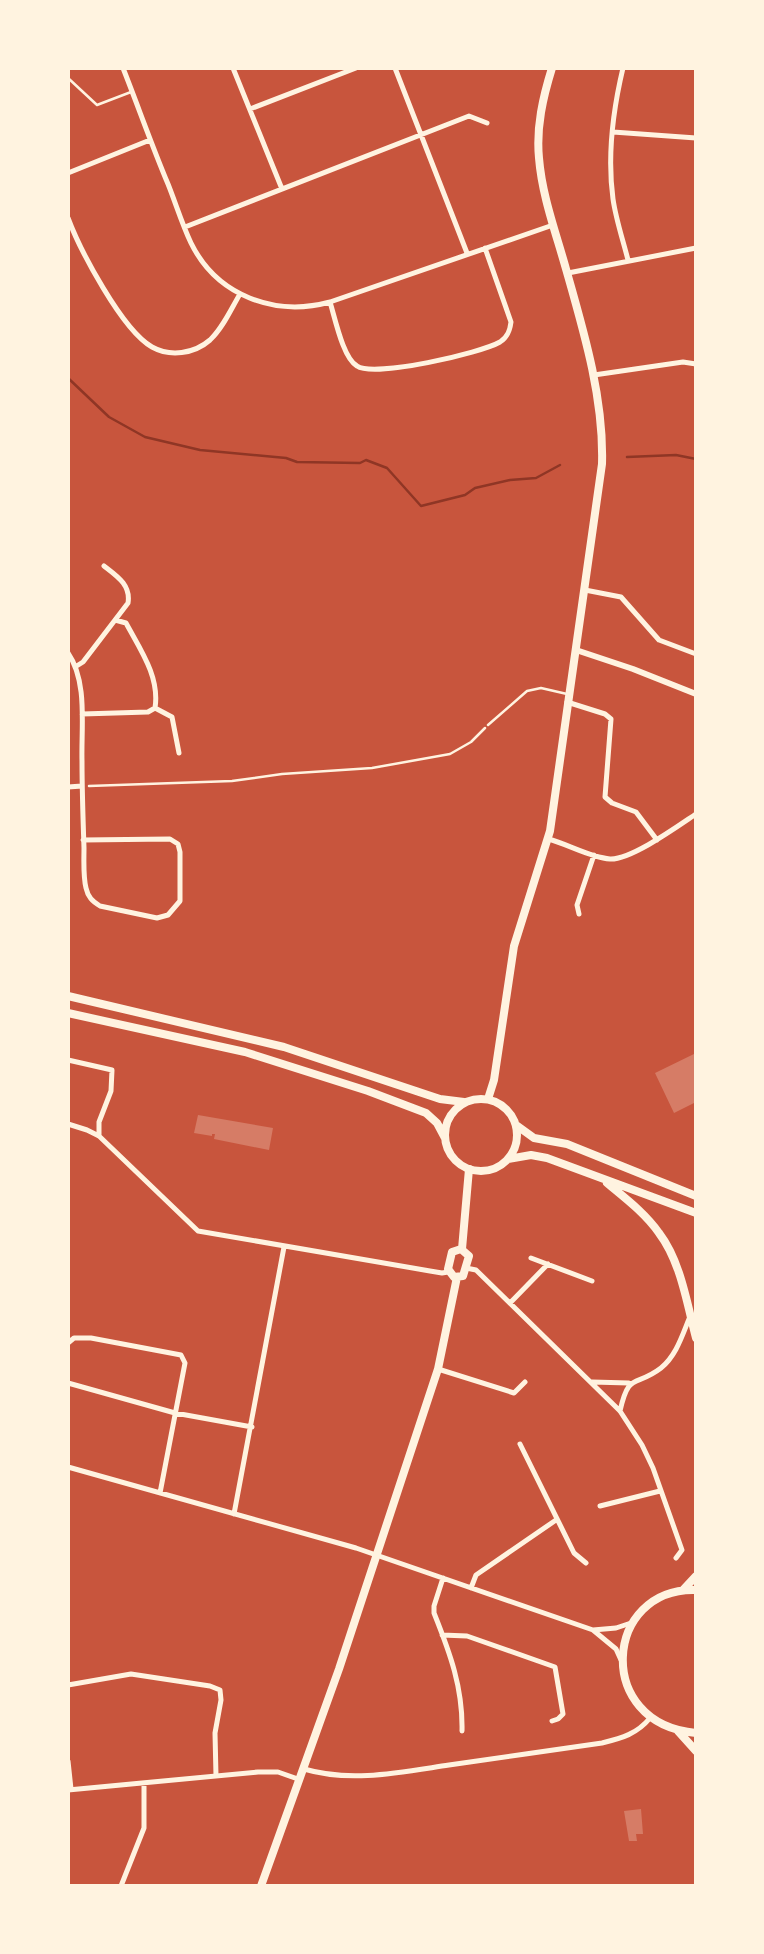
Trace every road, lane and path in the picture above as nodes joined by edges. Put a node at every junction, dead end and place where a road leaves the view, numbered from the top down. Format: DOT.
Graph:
graph roads {
  1 [pos="123,68"];
  2 [pos="233,68"];
  3 [pos="351,68"];
  4 [pos="395,68"];
  5 [pos="552,68"];
  6 [pos="624,68"];
  7 [pos="68,78"];
  8 [pos="132,92"];
  9 [pos="250,109"];
  10 [pos="487,124"];
  11 [pos="612,132"];
  12 [pos="422,135"];
  13 [pos="696,138"];
  14 [pos="150,140"];
  15 [pos="68,173"];
  16 [pos="282,189"];
  17 [pos="68,218"];
  18 [pos="553,225"];
  19 [pos="185,227"];
  20 [pos="485,248"];
  21 [pos="696,248"];
  22 [pos="467,253"];
  23 [pos="628,260"];
  24 [pos="568,274"];
  25 [pos="240,294"];
  26 [pos="330,302"];
  27 [pos="696,364"];
  28 [pos="594,376"];
  29 [pos="104,566"];
  30 [pos="585,590"];
  31 [pos="115,620"];
  32 [pos="576,650"];
  33 [pos="68,653"];
  34 [pos="696,654"];
  35 [pos="75,666"];
  36 [pos="696,694"];
  37 [pos="568,698"];
  38 [pos="154,708"];
  39 [pos="81,714"];
  40 [pos="488,726"];
  41 [pos="179,753"];
  42 [pos="82,786"];
  43 [pos="68,787"];
  44 [pos="696,814"];
  45 [pos="548,838"];
  46 [pos="84,840"];
  47 [pos="657,840"];
  48 [pos="594,854"];
  49 [pos="579,914"];
  50 [pos="68,994"];
  51 [pos="68,1012"];
  52 [pos="68,1060"];
  53 [pos="488,1099"];
  54 [pos="464,1102"];
  55 [pos="68,1124"];
  56 [pos="516,1125"];
  57 [pos="99,1136"];
  58 [pos="444,1138"];
  59 [pos="508,1159"];
  60 [pos="469,1169"];
  61 [pos="600,1177"];
  62 [pos="696,1196"];
  63 [pos="696,1214"];
  64 [pos="284,1247"];
  65 [pos="462,1249"];
  66 [pos="531,1258"];
  67 [pos="548,1264"];
  68 [pos="466,1268"];
  69 [pos="448,1272"];
  70 [pos="457,1278"];
  71 [pos="592,1281"];
  72 [pos="510,1303"];
  73 [pos="690,1316"];
  74 [pos="696,1338"];
  75 [pos="68,1343"];
  76 [pos="438,1370"];
  77 [pos="524,1382"];
  78 [pos="592,1382"];
  79 [pos="629,1383"];
  80 [pos="68,1384"];
  81 [pos="620,1411"];
  82 [pos="175,1413"];
  83 [pos="252,1427"];
  84 [pos="520,1444"];
  85 [pos="68,1467"];
  86 [pos="661,1491"];
  87 [pos="160,1493"];
  88 [pos="600,1506"];
  89 [pos="234,1514"];
  90 [pos="556,1520"];
  91 [pos="376,1555"];
  92 [pos="676,1558"];
  93 [pos="586,1564"];
  94 [pos="696,1576"];
  95 [pos="443,1578"];
  96 [pos="471,1588"];
  97 [pos="683,1590"];
  98 [pos="696,1590"];
  99 [pos="634,1622"];
  100 [pos="593,1630"];
  101 [pos="442,1635"];
  102 [pos="622,1661"];
  103 [pos="68,1685"];
  104 [pos="650,1718"];
  105 [pos="552,1721"];
  106 [pos="462,1731"];
  107 [pos="678,1731"];
  108 [pos="696,1733"];
  109 [pos="696,1751"];
  110 [pos="68,1760"];
  111 [pos="302,1768"];
  112 [pos="216,1776"];
  113 [pos="298,1779"];
  114 [pos="144,1782"];
  115 [pos="69,1790"];
  116 [pos="121,1886"];
  117 [pos="261,1886"];
  1 -- 8 [label="street"];
  2 -- 9 [label="street"];
  3 -- 9 [label="street"];
  4 -- 12 [label="street"];
  5 -- 18 [label="main road"];
  6 -- 11 [label="street"];
  7 -- 8 [label="lane"];
  8 -- 14 [label="street"];
  9 -- 16 [label="street"];
  10 -- 12 [label="street"];
  11 -- 13 [label="street"];
  11 -- 23 [label="street"];
  12 -- 16 [label="street"];
  12 -- 22 [label="street"];
  14 -- 15 [label="street"];
  14 -- 19 [label="street"];
  16 -- 19 [label="street"];
  17 -- 25 [label="street"];
  18 -- 20 [label="street"];
  18 -- 24 [label="main road"];
  19 -- 25 [label="street"];
  20 -- 22 [label="street"];
  20 -- 26 [label="street"];
  21 -- 23 [label="street"];
  22 -- 26 [label="street"];
  23 -- 24 [label="street"];
  24 -- 28 [label="main road"];
  25 -- 26 [label="street"];
  27 -- 28 [label="street"];
  28 -- 30 [label="main road"];
  29 -- 31 [label="street"];
  30 -- 32 [label="main road"];
  30 -- 34 [label="street"];
  31 -- 35 [label="street"];
  31 -- 38 [label="street"];
  32 -- 36 [label="street"];
  32 -- 37 [label="main road"];
  33 -- 35 [label="street"];
  35 -- 39 [label="street"];
  37 -- 40 [label="lane"];
  37 -- 45 [label="main road"];
  37 -- 47 [label="street"];
  38 -- 39 [label="street"];
  38 -- 41 [label="street"];
  39 -- 42 [label="street"];
  40 -- 42 [label="path"];
  42 -- 43 [label="street"];
  42 -- 46 [label="street"];
  44 -- 47 [label="street"];
  45 -- 48 [label="street"];
  45 -- 53 [label="main road"];
  46 -- 46 [label="street"];
  47 -- 48 [label="street"];
  48 -- 49 [label="street"];
  50 -- 54 [label="main road"];
  51 -- 58 [label="main road"];
  52 -- 57 [label="street"];
  53 -- 54 [label="main road"];
  53 -- 56 [label="main road"];
  54 -- 58 [label="main road"];
  55 -- 57 [label="street"];
  56 -- 59 [label="main road"];
  56 -- 62 [label="main road"];
  57 -- 64 [label="street"];
  58 -- 60 [label="main road"];
  59 -- 60 [label="main road"];
  59 -- 61 [label="main road"];
  60 -- 65 [label="main road"];
  61 -- 63 [label="main road"];
  61 -- 73 [label="main road"];
  64 -- 69 [label="street"];
  64 -- 83 [label="street"];
  65 -- 68 [label="main road"];
  65 -- 69 [label="main road"];
  66 -- 67 [label="street"];
  67 -- 71 [label="street"];
  67 -- 72 [label="street"];
  68 -- 70 [label="main road"];
  68 -- 72 [label="street"];
  69 -- 70 [label="main road"];
  70 -- 76 [label="main road"];
  72 -- 78 [label="street"];
  73 -- 74 [label="main road"];
  73 -- 79 [label="street"];
  75 -- 82 [label="street"];
  76 -- 77 [label="street"];
  76 -- 91 [label="main road"];
  78 -- 79 [label="street"];
  78 -- 81 [label="street"];
  79 -- 81 [label="street"];
  80 -- 82 [label="street"];
  81 -- 86 [label="street"];
  82 -- 83 [label="street"];
  82 -- 87 [label="street"];
  83 -- 89 [label="street"];
  84 -- 90 [label="street"];
  85 -- 87 [label="street"];
  86 -- 88 [label="street"];
  86 -- 92 [label="street"];
  87 -- 89 [label="street"];
  89 -- 91 [label="street"];
  90 -- 93 [label="street"];
  90 -- 96 [label="street"];
  91 -- 95 [label="street"];
  91 -- 111 [label="main road"];
  94 -- 97 [label="main road"];
  95 -- 96 [label="street"];
  95 -- 101 [label="street"];
  96 -- 100 [label="street"];
  97 -- 98 [label="main road"];
  97 -- 99 [label="main road"];
  99 -- 100 [label="street"];
  99 -- 102 [label="main road"];
  100 -- 102 [label="street"];
  101 -- 105 [label="street"];
  101 -- 106 [label="street"];
  102 -- 104 [label="main road"];
  103 -- 112 [label="street"];
  104 -- 107 [label="main road"];
  104 -- 111 [label="street"];
  107 -- 108 [label="main road"];
  107 -- 109 [label="main road"];
  110 -- 115 [label="street"];
  111 -- 113 [label="main road"];
  112 -- 113 [label="street"];
  112 -- 114 [label="street"];
  113 -- 117 [label="main road"];
  114 -- 115 [label="street"];
  114 -- 116 [label="street"];
}
